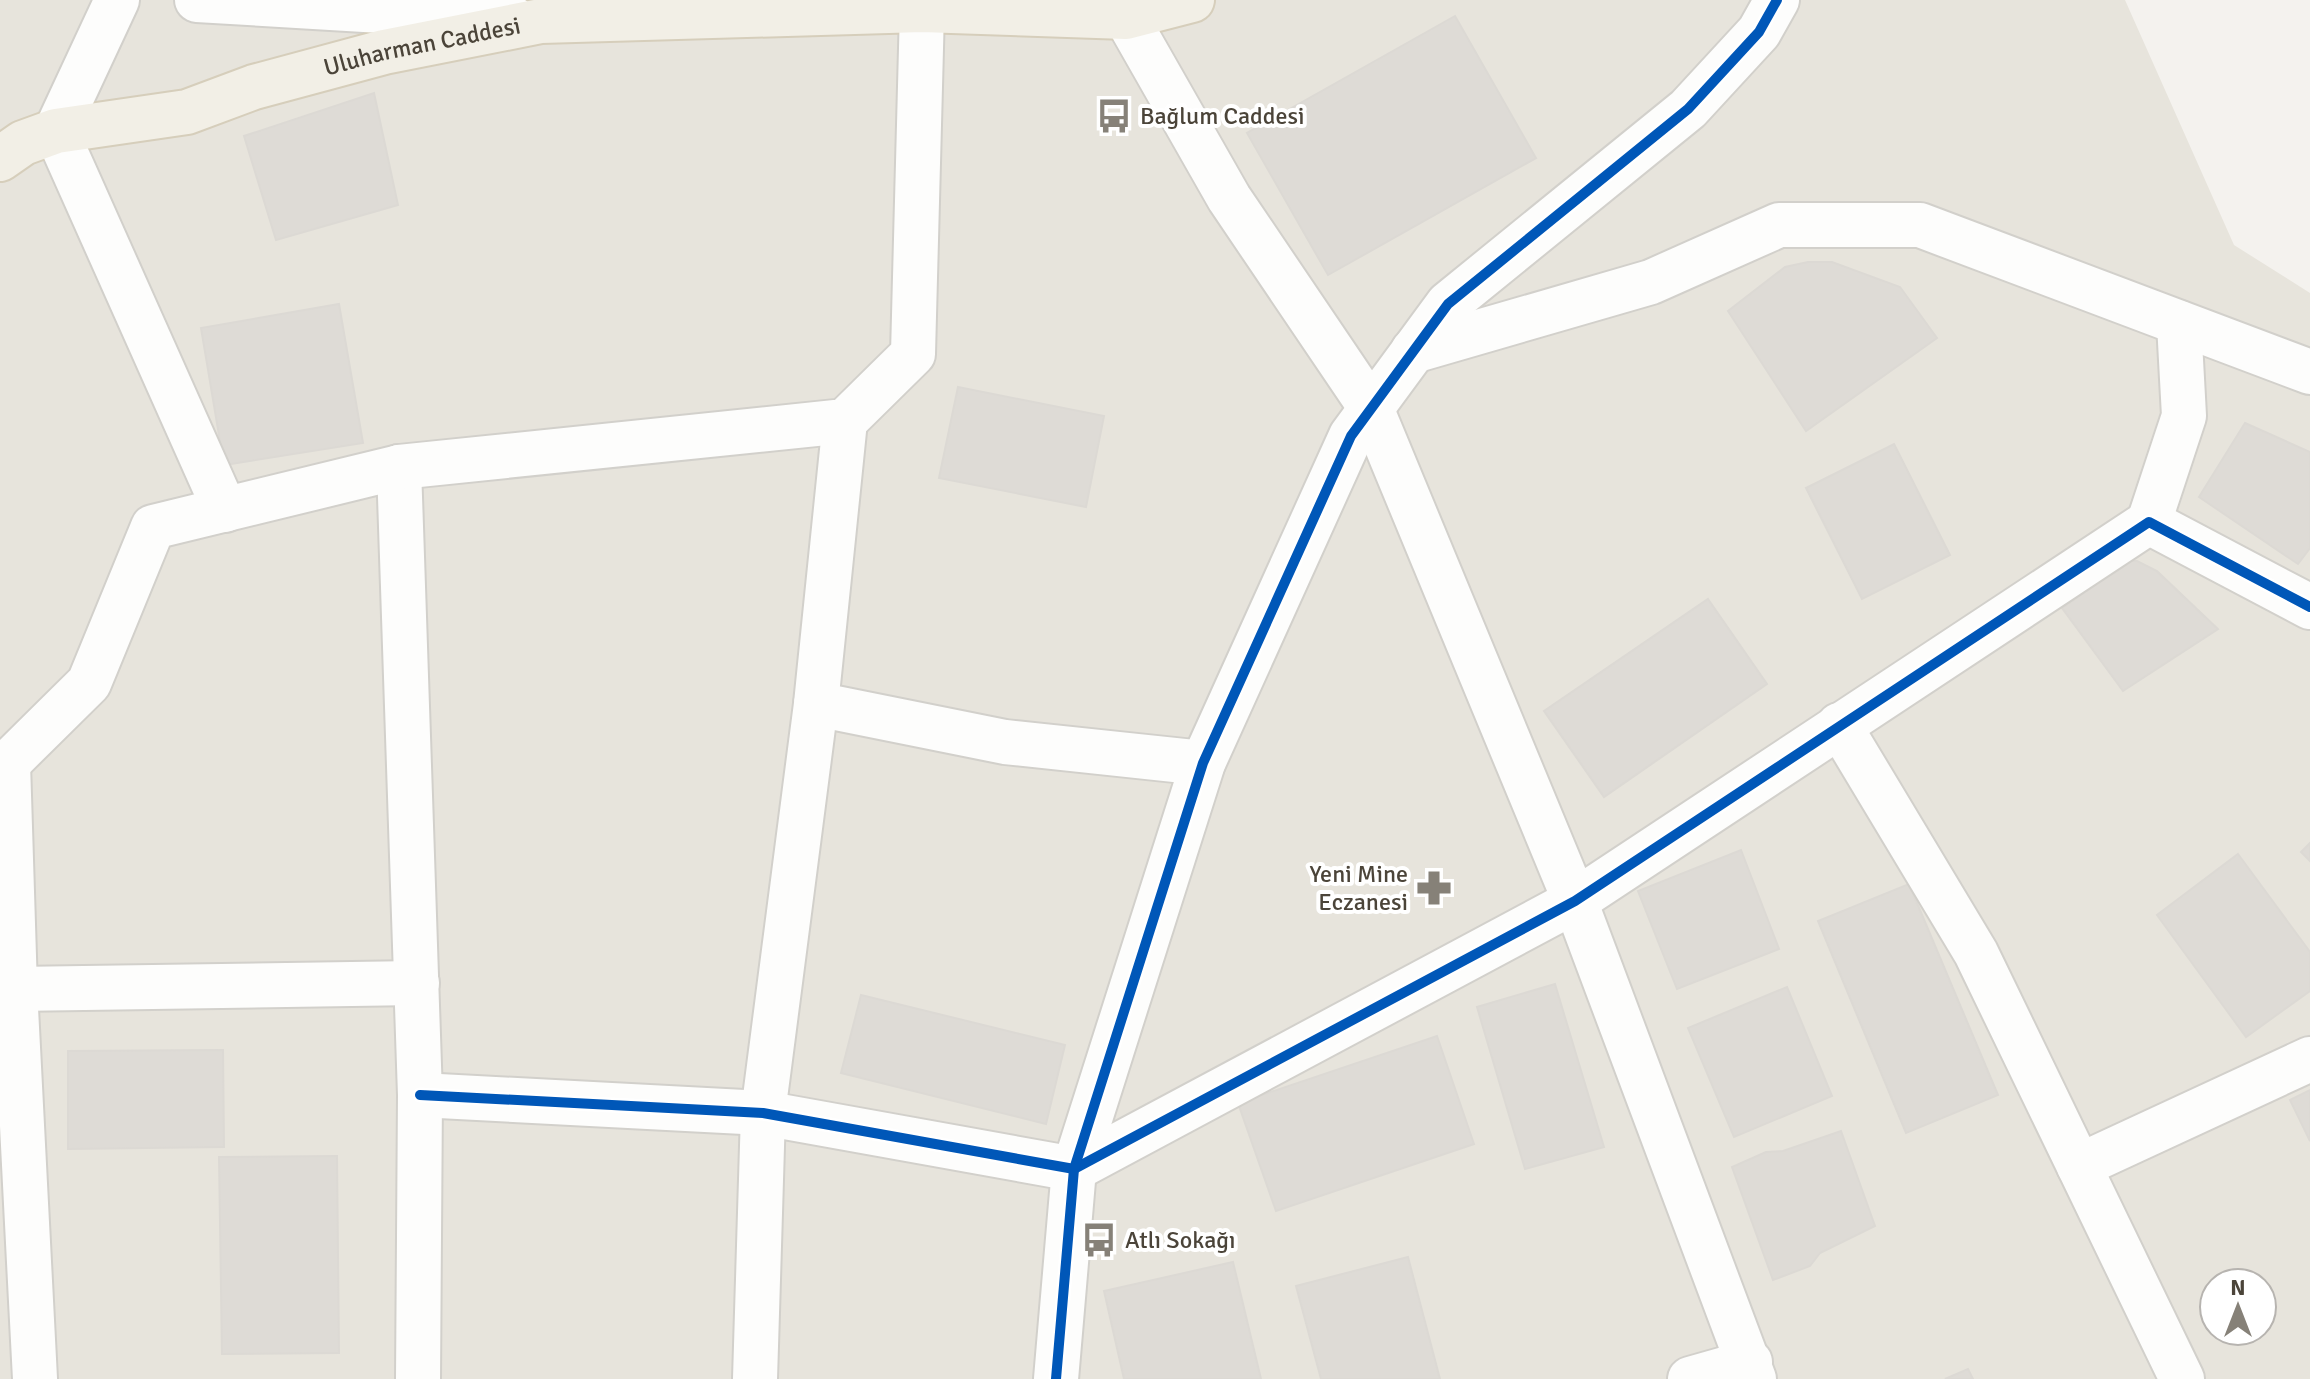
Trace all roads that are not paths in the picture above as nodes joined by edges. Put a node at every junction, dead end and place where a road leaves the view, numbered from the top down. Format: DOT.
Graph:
graph roads {
  1 [pos="117,0"];
  2 [pos="197,0"];
  3 [pos="1192,0"];
  4 [pos="1777,0"];
  5 [pos="922,10"];
  6 [pos="1126,17"];
  7 [pos="541,21"];
  8 [pos="56,131"];
  9 [pos="0,159"];
  10 [pos="2179,323"];
  11 [pos="1413,351"];
  12 [pos="2310,372"];
  13 [pos="1371,408"];
  14 [pos="845,421"];
  15 [pos="399,467"];
  16 [pos="225,510"];
  17 [pos="2149,522"];
  18 [pos="2310,607"];
  19 [pos="816,704"];
  20 [pos="1839,725"];
  21 [pos="4,763"];
  22 [pos="1203,763"];
  23 [pos="1575,901"];
  24 [pos="417,983"];
  25 [pos="15,989"];
  26 [pos="2310,1059"];
  27 [pos="420,1095"];
  28 [pos="763,1113"];
  29 [pos="2079,1166"];
  30 [pos="1074,1169"];
  31 [pos="15,1288"];
  32 [pos="1752,1370"];
  33 [pos="35,1379"];
  34 [pos="418,1379"];
  35 [pos="755,1379"];
  36 [pos="1056,1379"];
  37 [pos="1690,1379"];
  38 [pos="2182,1379"];
  1 -- 8 [label="street"];
  2 -- 7 [label="street"];
  3 -- 6 [label="main road, Uluharman Caddesi"];
  4 -- 11 [label="street"];
  5 -- 6 [label="main road, Uluharman Caddesi"];
  5 -- 7 [label="main road, Uluharman Caddesi"];
  5 -- 14 [label="street"];
  6 -- 13 [label="street"];
  7 -- 8 [label="main road, Uluharman Caddesi"];
  8 -- 9 [label="main road, Uluharman Caddesi"];
  8 -- 16 [label="street"];
  10 -- 11 [label="street"];
  10 -- 12 [label="street"];
  10 -- 17 [label="street"];
  11 -- 13 [label="street"];
  13 -- 22 [label="street"];
  13 -- 23 [label="street"];
  14 -- 15 [label="street"];
  14 -- 19 [label="street"];
  15 -- 16 [label="street"];
  15 -- 24 [label="street"];
  16 -- 21 [label="street"];
  17 -- 18 [label="street"];
  17 -- 20 [label="street"];
  19 -- 22 [label="street"];
  19 -- 28 [label="street"];
  20 -- 23 [label="street"];
  20 -- 29 [label="street"];
  21 -- 25 [label="street"];
  22 -- 30 [label="street"];
  23 -- 30 [label="street"];
  23 -- 32 [label="street"];
  24 -- 25 [label="street"];
  24 -- 27 [label="street"];
  25 -- 31 [label="street"];
  26 -- 29 [label="street"];
  27 -- 28 [label="street"];
  27 -- 34 [label="street"];
  28 -- 30 [label="street"];
  28 -- 35 [label="street"];
  29 -- 38 [label="street"];
  30 -- 36 [label="street"];
  31 -- 33 [label="street"];
  32 -- 37 [label="street"];
}
